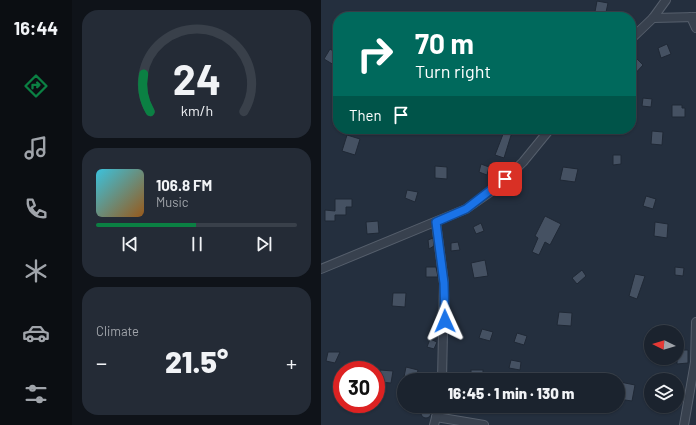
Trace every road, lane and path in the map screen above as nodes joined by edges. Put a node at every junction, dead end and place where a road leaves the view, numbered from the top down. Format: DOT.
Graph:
graph roads {
  1 [pos="666,0"];
  2 [pos="694,17"];
  3 [pos="653,18"];
  4 [pos="696,28"];
  5 [pos="636,33"];
  6 [pos="546,134"];
  7 [pos="436,222"];
  8 [pos="321,269"];
  9 [pos="696,322"];
  10 [pos="442,373"];
  11 [pos="435,421"];
  12 [pos="484,425"];
  13 [pos="684,425"];
  1 -- 3 [label="street"];
  2 -- 3 [label="street"];
  2 -- 4 [label="street"];
  3 -- 5 [label="street"];
  6 -- 7 [label="street"];
  7 -- 8 [label="street"];
  7 -- 10 [label="street"];
  9 -- 13 [label="street"];
  11 -- 12 [label="street"];
}
